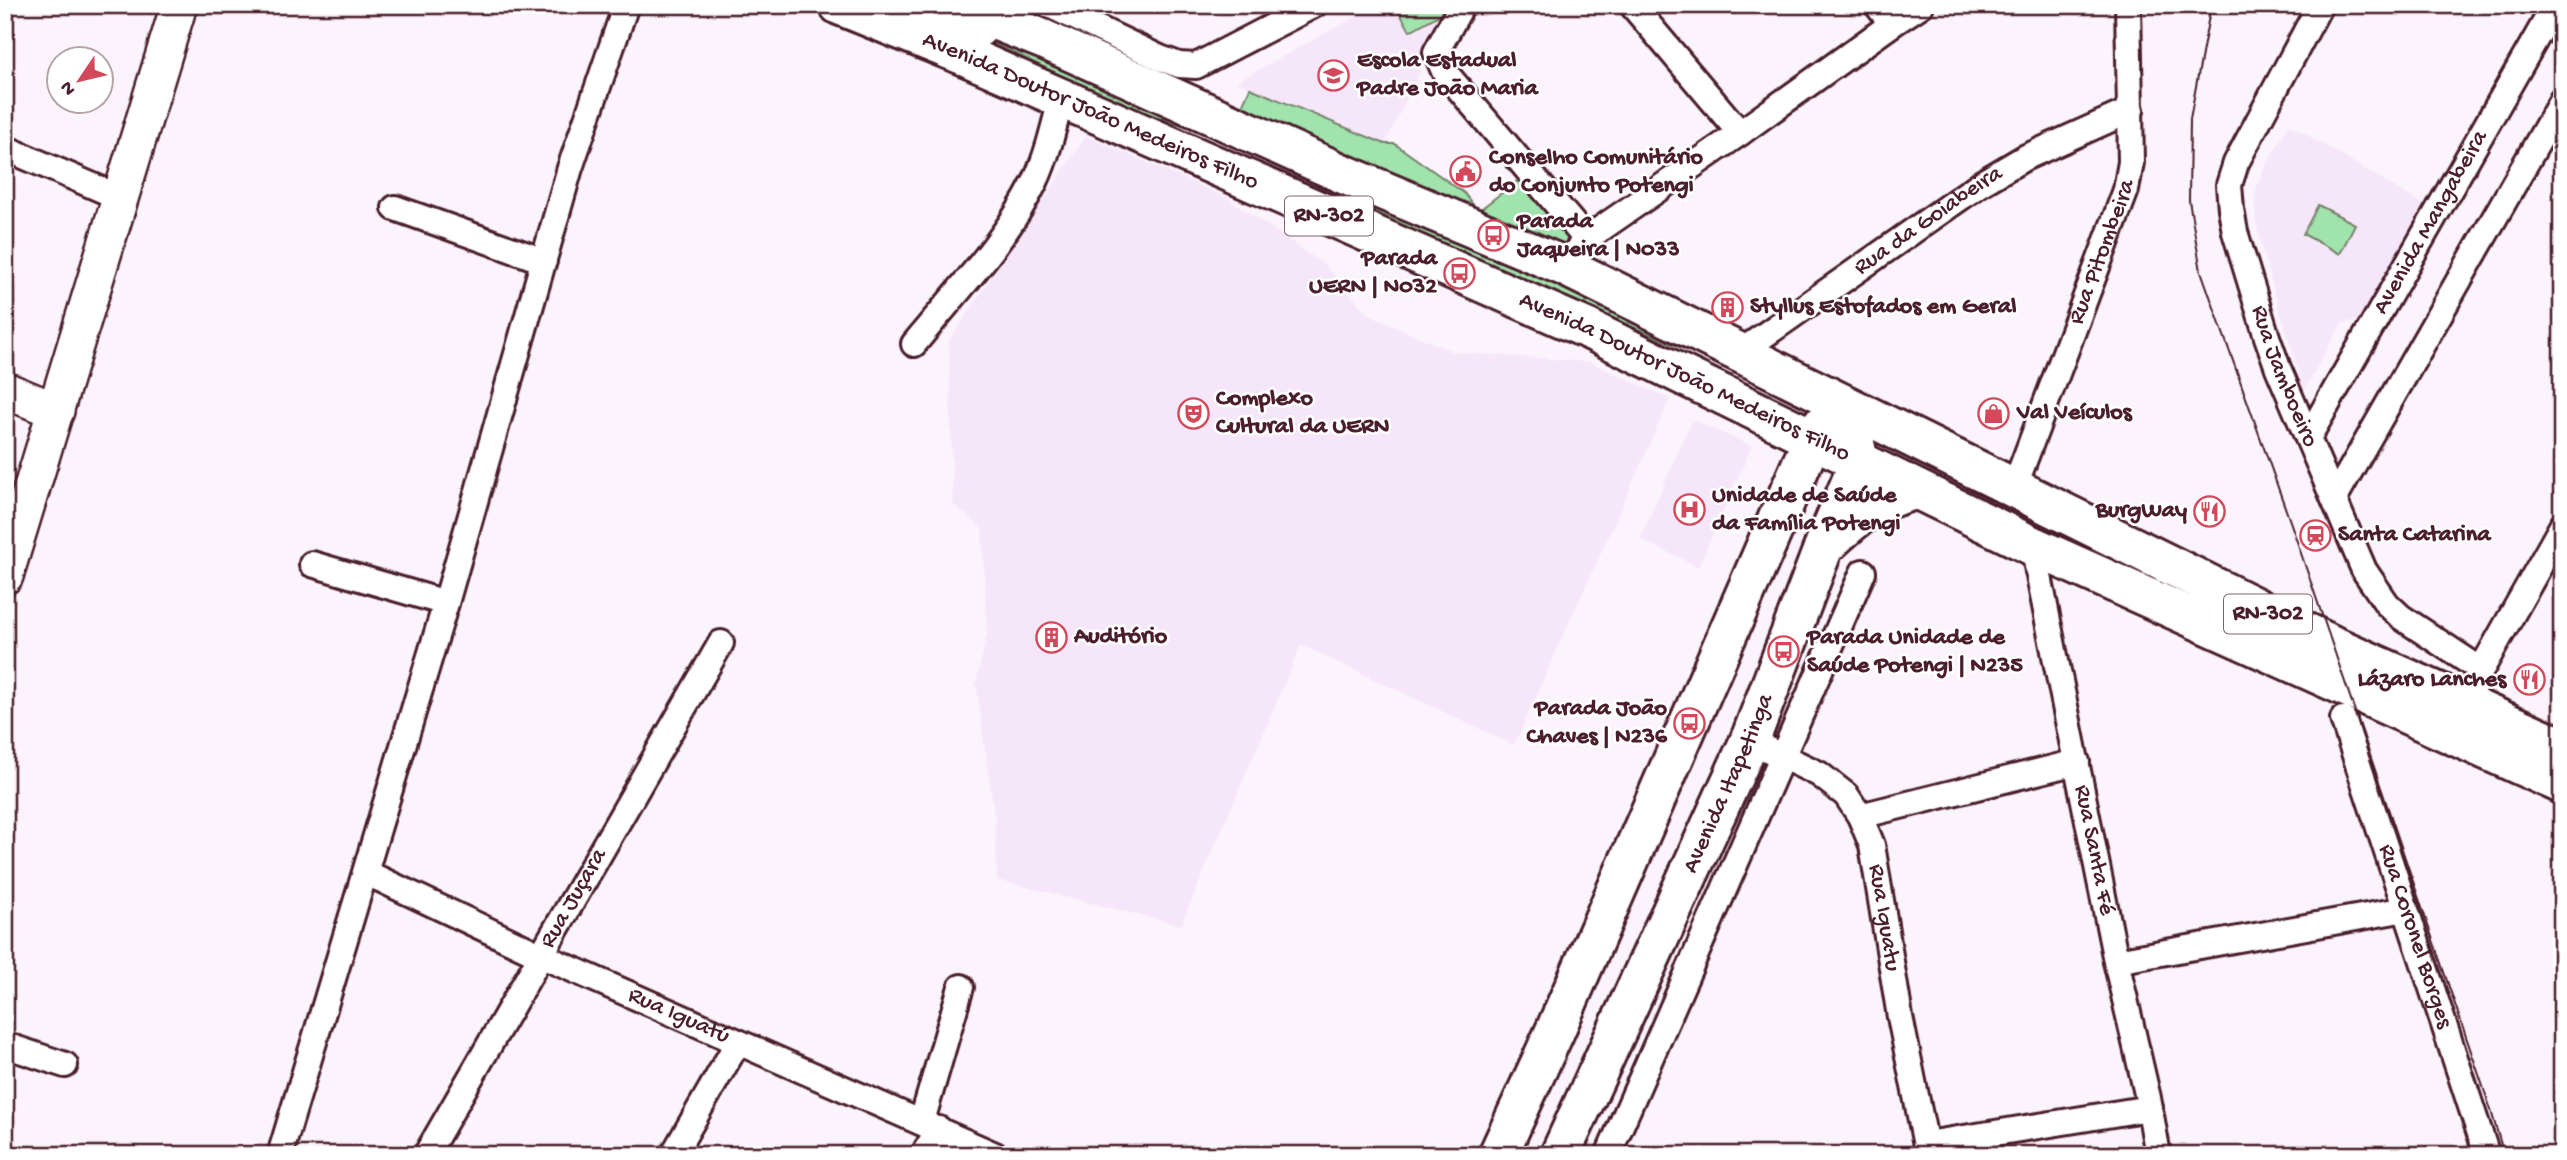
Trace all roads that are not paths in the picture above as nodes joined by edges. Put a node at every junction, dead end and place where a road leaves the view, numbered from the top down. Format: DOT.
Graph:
graph roads {
  1 [pos="179,5"];
  2 [pos="626,5"];
  3 [pos="915,5"];
  4 [pos="1314,5"];
  5 [pos="1462,5"];
  6 [pos="1632,5"];
  7 [pos="1921,5"];
  8 [pos="2128,5"];
  9 [pos="2320,5"];
  10 [pos="2554,5"];
  11 [pos="862,10"];
  12 [pos="982,10"];
  13 [pos="1884,14"];
  14 [pos="1047,23"];
  15 [pos="1062,100"];
  16 [pos="2562,100"];
  17 [pos="2131,110"];
  18 [pos="1740,133"];
  19 [pos="2553,134"];
  20 [pos="1174,147"];
  21 [pos="5,148"];
  22 [pos="1342,173"];
  23 [pos="121,198"];
  24 [pos="395,208"];
  25 [pos="1575,252"];
  26 [pos="544,261"];
  27 [pos="914,344"];
  28 [pos="1750,359"];
  29 [pos="5,390"];
  30 [pos="1844,410"];
  31 [pos="56,411"];
  32 [pos="2308,438"];
  33 [pos="1812,440"];
  34 [pos="1859,463"];
  35 [pos="2014,488"];
  36 [pos="1917,490"];
  37 [pos="2334,499"];
  38 [pos="2562,526"];
  39 [pos="2034,545"];
  40 [pos="1824,546"];
  41 [pos="8,557"];
  42 [pos="312,564"];
  43 [pos="1863,572"];
  44 [pos="446,603"];
  45 [pos="721,643"];
  46 [pos="2481,670"];
  47 [pos="2465,704"];
  48 [pos="2343,719"];
  49 [pos="2562,747"];
  50 [pos="1766,748"];
  51 [pos="2077,762"];
  52 [pos="2562,784"];
  53 [pos="1860,816"];
  54 [pos="366,873"];
  55 [pos="2406,909"];
  56 [pos="540,955"];
  57 [pos="2116,961"];
  58 [pos="961,988"];
  59 [pos="1555,1031"];
  60 [pos="738,1042"];
  61 [pos="5,1045"];
  62 [pos="1607,1054"];
  63 [pos="65,1065"];
  64 [pos="1532,1081"];
  65 [pos="1583,1104"];
  66 [pos="2150,1108"];
  67 [pos="930,1125"];
  68 [pos="1927,1149"];
  69 [pos="989,1153"];
  70 [pos="280,1155"];
  71 [pos="426,1155"];
  72 [pos="673,1155"];
  73 [pos="923,1155"];
  74 [pos="1498,1155"];
  75 [pos="1560,1155"];
  76 [pos="1608,1155"];
  77 [pos="2158,1155"];
  78 [pos="2487,1155"];
  1 -- 23 [label="main road"];
  2 -- 26 [label="street"];
  3 -- 14 [label="main road"];
  4 -- 14 [label="street"];
  5 -- 25 [label="street"];
  6 -- 18 [label="street"];
  7 -- 13 [label="street"];
  8 -- 17 [label="street, Rua Pitombeira"];
  9 -- 32 [label="street, Rua Jamboeiro"];
  10 -- 32 [label="street, Avenida Mangabeira"];
  11 -- 15 [label="main road, Avenida Doutor João Medeiros Filho / RN-302"];
  12 -- 14 [label="main road, Avenida Doutor João Medeiros Filho / RN-302"];
  13 -- 18 [label="street"];
  14 -- 22 [label="main road, Avenida Doutor João Medeiros Filho / RN-302"];
  15 -- 20 [label="main road, Avenida Doutor João Medeiros Filho / RN-302"];
  15 -- 27 [label="street"];
  16 -- 19 [label="street"];
  17 -- 28 [label="street, Rua da Goiabeira"];
  17 -- 35 [label="street, Rua Pitombeira"];
  18 -- 25 [label="street"];
  19 -- 37 [label="street"];
  20 -- 22 [label="main road"];
  20 -- 33 [label="main road, Avenida Doutor João Medeiros Filho / RN-302"];
  21 -- 23 [label="street"];
  22 -- 25 [label="main road, Avenida Doutor João Medeiros Filho / RN-302"];
  23 -- 31 [label="main road"];
  24 -- 26 [label="street"];
  25 -- 28 [label="main road, Avenida Doutor João Medeiros Filho / RN-302"];
  26 -- 44 [label="street"];
  28 -- 30 [label="main road, Avenida Doutor João Medeiros Filho / RN-302"];
  29 -- 31 [label="main road"];
  30 -- 33 [label="main road"];
  30 -- 34 [label="main road"];
  30 -- 35 [label="main road, Avenida Doutor João Medeiros Filho / RN-302"];
  31 -- 41 [label="main road"];
  32 -- 37 [label="street, Rua Jamboeiro"];
  33 -- 34 [label="main road, Avenida Doutor João Medeiros Filho / RN-302"];
  33 -- 59 [label="main road"];
  34 -- 36 [label="main road, Avenida Doutor João Medeiros Filho / RN-302"];
  34 -- 40 [label="main road, Avenida Itapetinga"];
  35 -- 47 [label="main road, Avenida Doutor João Medeiros Filho / RN-302"];
  36 -- 39 [label="main road, Avenida Doutor João Medeiros Filho / RN-302"];
  36 -- 40 [label="main road"];
  37 -- 46 [label="street, Rua Jamboeiro"];
  38 -- 46 [label="street"];
  39 -- 51 [label="street, Rua Santa Fé"];
  39 -- 52 [label="main road, Avenida Doutor João Medeiros Filho / RN-302"];
  40 -- 50 [label="main road, Avenida Itapetinga"];
  42 -- 44 [label="street"];
  43 -- 50 [label="street, Avenida Itapetinga"];
  44 -- 54 [label="street"];
  45 -- 56 [label="street, Rua Juçara"];
  46 -- 47 [label="street"];
  47 -- 49 [label="main road, Avenida Doutor João Medeiros Filho / RN-302"];
  48 -- 55 [label="street, Rua Coronel Borges"];
  50 -- 53 [label="street, Rua Iguatu"];
  50 -- 62 [label="main road, Avenida Itapetinga"];
  50 -- 76 [label="street, Avenida Itapetinga"];
  51 -- 53 [label="street"];
  51 -- 57 [label="street, Rua Santa Fé"];
  53 -- 68 [label="street, Rua Iguatu"];
  54 -- 56 [label="street, Rua Iguatú"];
  54 -- 70 [label="street"];
  55 -- 57 [label="street"];
  55 -- 78 [label="street, Rua Coronel Borges"];
  56 -- 60 [label="street, Rua Iguatú"];
  56 -- 71 [label="street, Rua Juçara"];
  57 -- 66 [label="street, Rua Santa Fé"];
  58 -- 67 [label="street"];
  59 -- 62 [label="main road"];
  59 -- 64 [label="main road"];
  60 -- 67 [label="street, Rua Iguatú"];
  60 -- 72 [label="street"];
  61 -- 63 [label="street"];
  62 -- 65 [label="main road, Avenida Itapetinga"];
  64 -- 65 [label="main road"];
  64 -- 74 [label="main road"];
  65 -- 75 [label="main road, Avenida Itapetinga"];
  66 -- 68 [label="street"];
  66 -- 77 [label="street, Rua Santa Fé"];
  67 -- 69 [label="street, Rua Iguatú"];
  67 -- 73 [label="street"];
}
